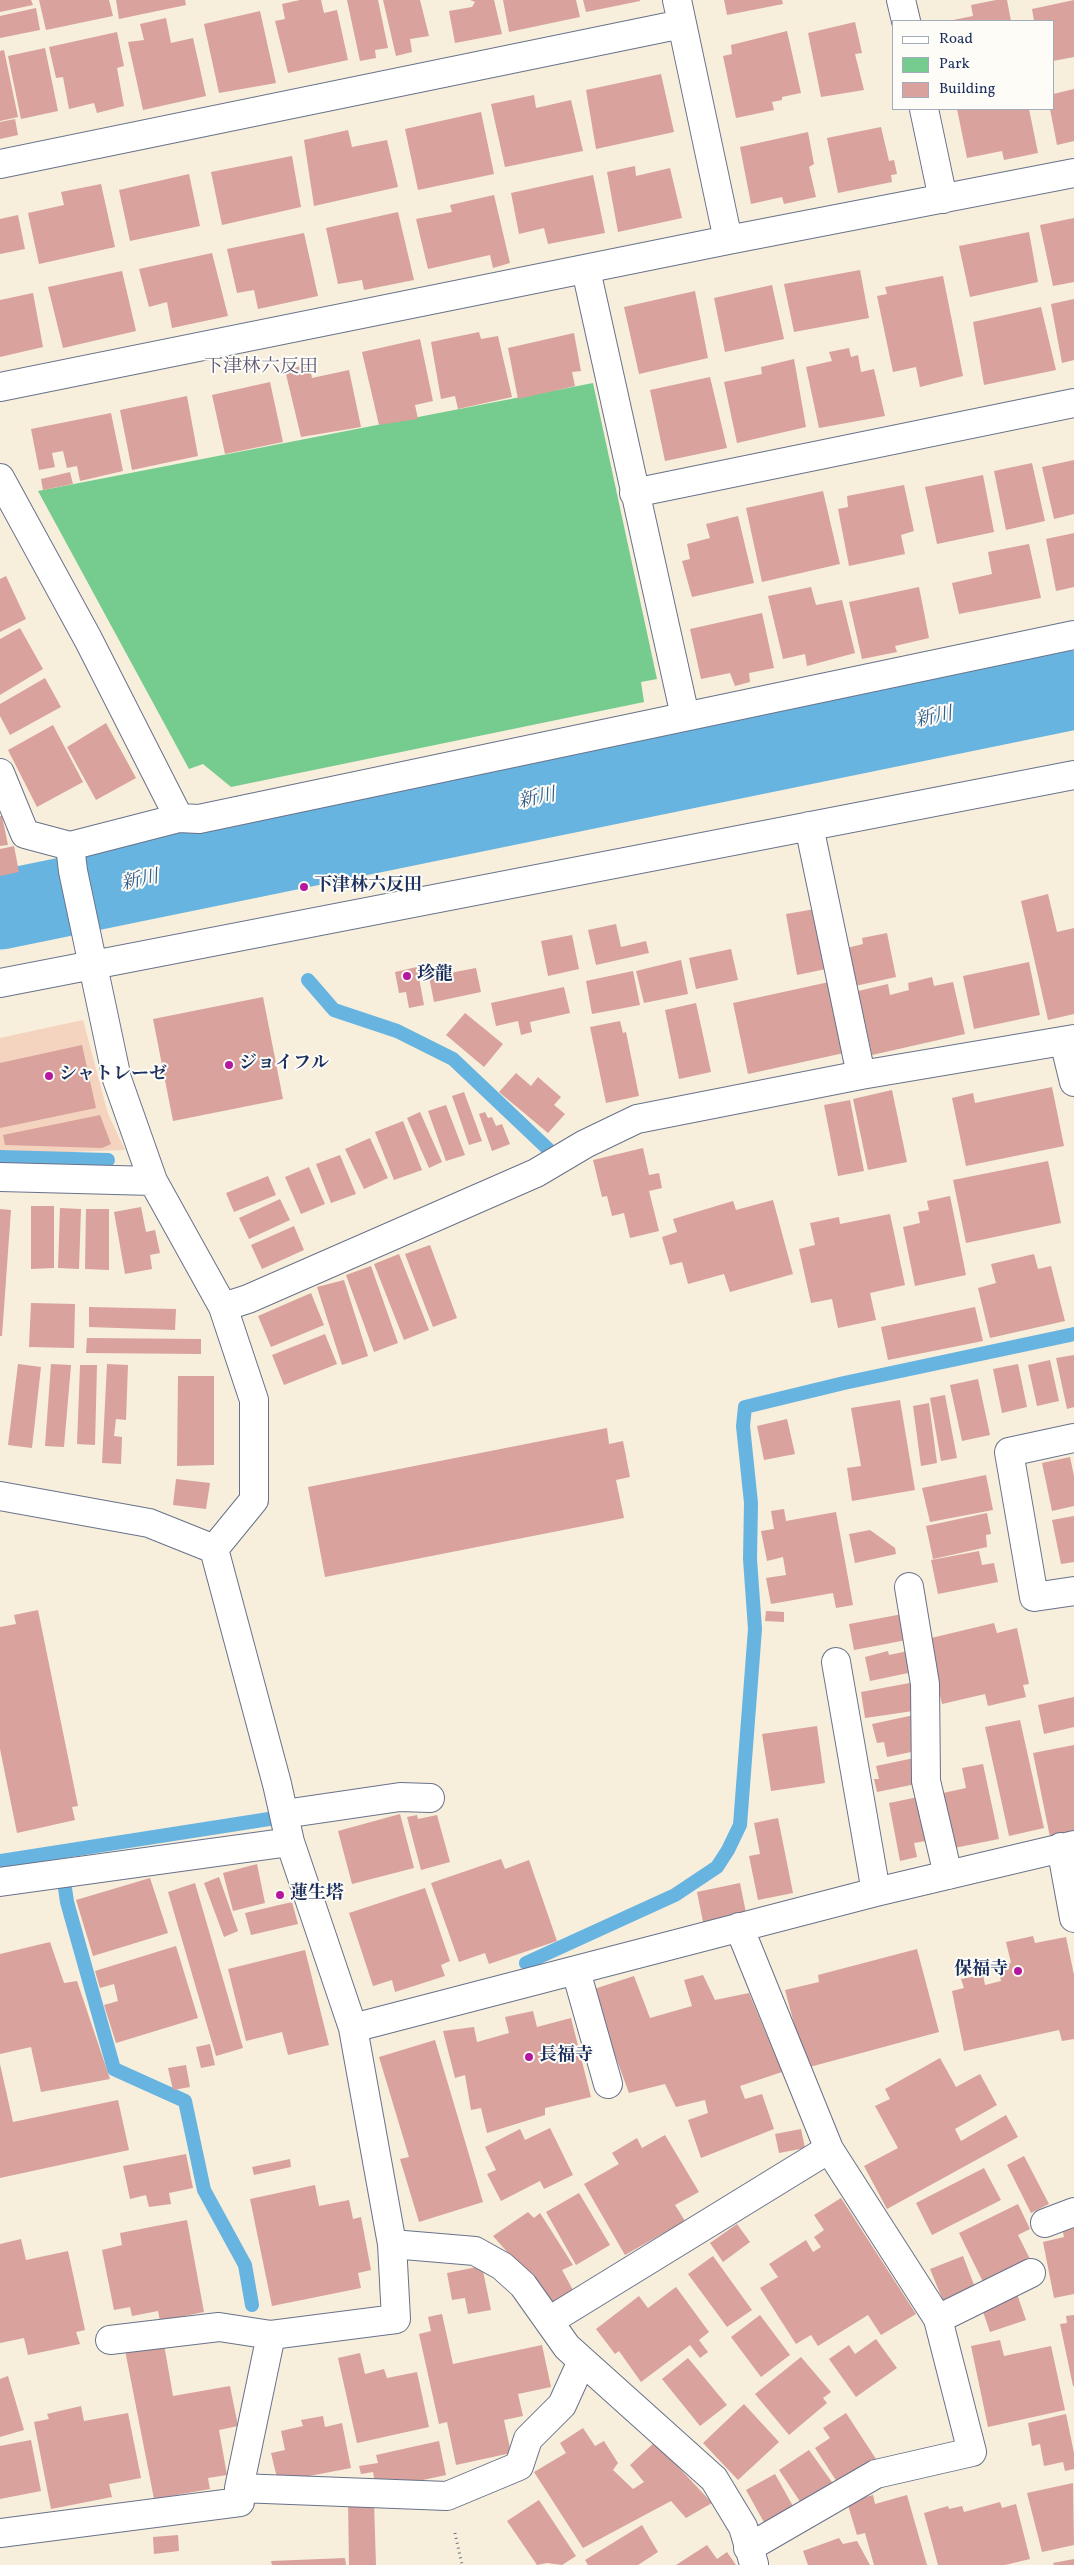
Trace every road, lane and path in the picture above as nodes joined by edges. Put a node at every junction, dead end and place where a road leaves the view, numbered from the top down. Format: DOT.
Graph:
graph roads {
  1 [pos="901,0"];
  2 [pos="680,12"];
  3 [pos="906,20"];
  4 [pos="924,110"];
  5 [pos="0,164"];
  6 [pos="1074,173"];
  7 [pos="943,199"];
  8 [pos="728,240"];
  9 [pos="586,270"];
  10 [pos="0,387"];
  11 [pos="1074,403"];
  12 [pos="0,478"];
  13 [pos="634,492"];
  14 [pos="1074,634"];
  15 [pos="685,716"];
  16 [pos="0,774"];
  17 [pos="1074,775"];
  18 [pos="179,818"];
  19 [pos="810,826"];
  20 [pos="71,858"];
  21 [pos="93,965"];
  22 [pos="0,983"];
  23 [pos="1069,1040"];
  24 [pos="861,1075"];
  25 [pos="1074,1082"];
  26 [pos="0,1177"];
  27 [pos="153,1181"];
  28 [pos="223,1307"];
  29 [pos="1074,1438"];
  30 [pos="0,1496"];
  31 [pos="214,1549"];
  32 [pos="910,1587"];
  33 [pos="1074,1591"];
  34 [pos="836,1662"];
  35 [pos="430,1798"];
  36 [pos="284,1814"];
  37 [pos="290,1842"];
  38 [pos="1068,1846"];
  39 [pos="948,1875"];
  40 [pos="0,1882"];
  41 [pos="876,1892"];
  42 [pos="1074,1918"];
  43 [pos="739,1928"];
  44 [pos="576,1970"];
  45 [pos="353,2028"];
  46 [pos="608,2084"];
  47 [pos="829,2149"];
  48 [pos="1074,2212"];
  49 [pos="1045,2222"];
  50 [pos="392,2244"];
  51 [pos="1031,2273"];
  52 [pos="938,2319"];
  53 [pos="550,2321"];
  54 [pos="271,2335"];
  55 [pos="110,2340"];
  56 [pos="582,2361"];
  57 [pos="239,2488"];
  58 [pos="0,2533"];
  59 [pos="751,2556"];
  1 -- 3 [label="street"];
  2 -- 5 [label="street"];
  2 -- 8 [label="street"];
  4 -- 7 [label="street"];
  6 -- 7 [label="street"];
  7 -- 8 [label="street"];
  8 -- 9 [label="street"];
  9 -- 10 [label="street"];
  9 -- 13 [label="street"];
  11 -- 13 [label="street"];
  12 -- 18 [label="street"];
  13 -- 15 [label="street"];
  14 -- 15 [label="street"];
  15 -- 18 [label="street"];
  16 -- 20 [label="street"];
  17 -- 19 [label="street"];
  18 -- 20 [label="street"];
  19 -- 21 [label="street"];
  19 -- 24 [label="street"];
  20 -- 21 [label="street"];
  21 -- 22 [label="street"];
  21 -- 27 [label="street"];
  23 -- 24 [label="street"];
  23 -- 25 [label="street"];
  24 -- 28 [label="street"];
  26 -- 27 [label="street"];
  27 -- 28 [label="street"];
  28 -- 31 [label="street"];
  29 -- 33 [label="street"];
  30 -- 31 [label="street"];
  31 -- 36 [label="street"];
  32 -- 39 [label="street"];
  34 -- 41 [label="street"];
  35 -- 36 [label="street"];
  36 -- 37 [label="street"];
  37 -- 40 [label="street"];
  37 -- 45 [label="street"];
  38 -- 39 [label="street"];
  38 -- 42 [label="street"];
  39 -- 41 [label="street"];
  41 -- 43 [label="street"];
  43 -- 44 [label="street"];
  43 -- 47 [label="street"];
  44 -- 45 [label="street"];
  44 -- 46 [label="street"];
  45 -- 50 [label="street"];
  47 -- 52 [label="street"];
  47 -- 53 [label="street"];
  48 -- 49 [label="street"];
  50 -- 53 [label="street"];
  50 -- 54 [label="street"];
  51 -- 52 [label="street"];
  52 -- 59 [label="street"];
  53 -- 56 [label="street"];
  54 -- 55 [label="street"];
  54 -- 57 [label="street"];
  56 -- 57 [label="street"];
  56 -- 59 [label="street"];
  57 -- 58 [label="street"];
}
